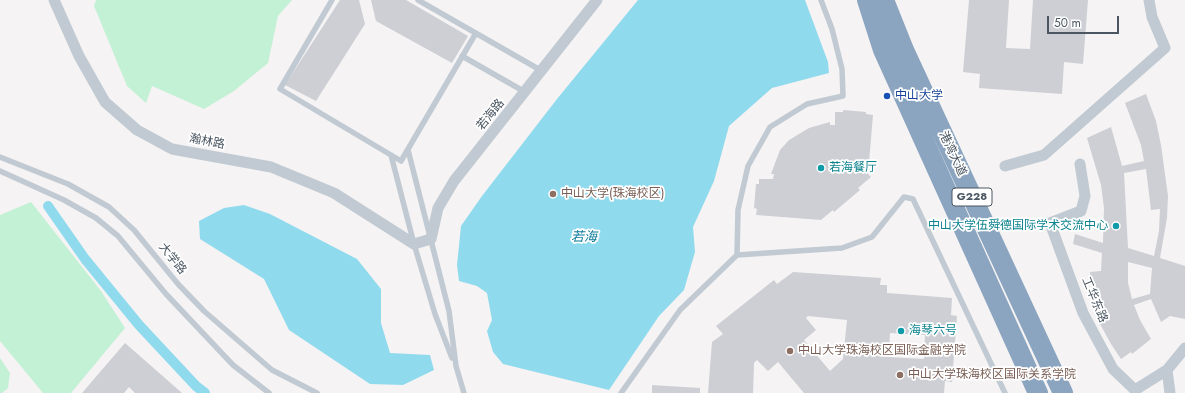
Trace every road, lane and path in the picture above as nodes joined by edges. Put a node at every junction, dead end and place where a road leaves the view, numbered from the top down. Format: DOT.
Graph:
graph roads {
  1 [pos="54,0"];
  2 [pos="332,0"];
  3 [pos="418,0"];
  4 [pos="597,0"];
  5 [pos="821,0"];
  6 [pos="867,0"];
  7 [pos="884,0"];
  8 [pos="1149,0"];
  9 [pos="476,33"];
  10 [pos="462,56"];
  11 [pos="543,71"];
  12 [pos="525,92"];
  13 [pos="408,150"];
  14 [pos="391,155"];
  15 [pos="0,157"];
  16 [pos="1080,164"];
  17 [pos="1005,166"];
  18 [pos="0,171"];
  19 [pos="431,239"];
  20 [pos="414,244"];
  21 [pos="737,255"];
  22 [pos="1185,348"];
  23 [pos="456,366"];
  24 [pos="1167,370"];
  25 [pos="269,393"];
  26 [pos="317,393"];
  27 [pos="464,393"];
  28 [pos="621,393"];
  29 [pos="1005,393"];
  30 [pos="1038,393"];
  31 [pos="1063,393"];
  32 [pos="1170,393"];
  1 -- 20 [label="street, 瀚林路"];
  2 -- 14 [label="lane"];
  3 -- 9 [label="lane"];
  4 -- 11 [label="street, 若海路"];
  5 -- 21 [label="lane"];
  6 -- 30 [label="highway, 港湾大道 / G228"];
  7 -- 31 [label="highway, 港湾大道 / G228"];
  8 -- 17 [label="street"];
  9 -- 10 [label="lane"];
  9 -- 11 [label="lane"];
  10 -- 12 [label="lane"];
  10 -- 13 [label="lane"];
  11 -- 12 [label="street, 若海路"];
  12 -- 19 [label="street, 若海路"];
  13 -- 14 [label="lane"];
  13 -- 19 [label="lane"];
  14 -- 20 [label="lane"];
  15 -- 26 [label="lane, 大学路"];
  16 -- 24 [label="street, 工华东路"];
  18 -- 25 [label="lane"];
  19 -- 20 [label="street"];
  19 -- 23 [label="lane"];
  20 -- 23 [label="lane"];
  21 -- 28 [label="lane"];
  21 -- 29 [label="lane"];
  22 -- 24 [label="street, 工华东路"];
  23 -- 27 [label="lane"];
  24 -- 32 [label="street"];
}
